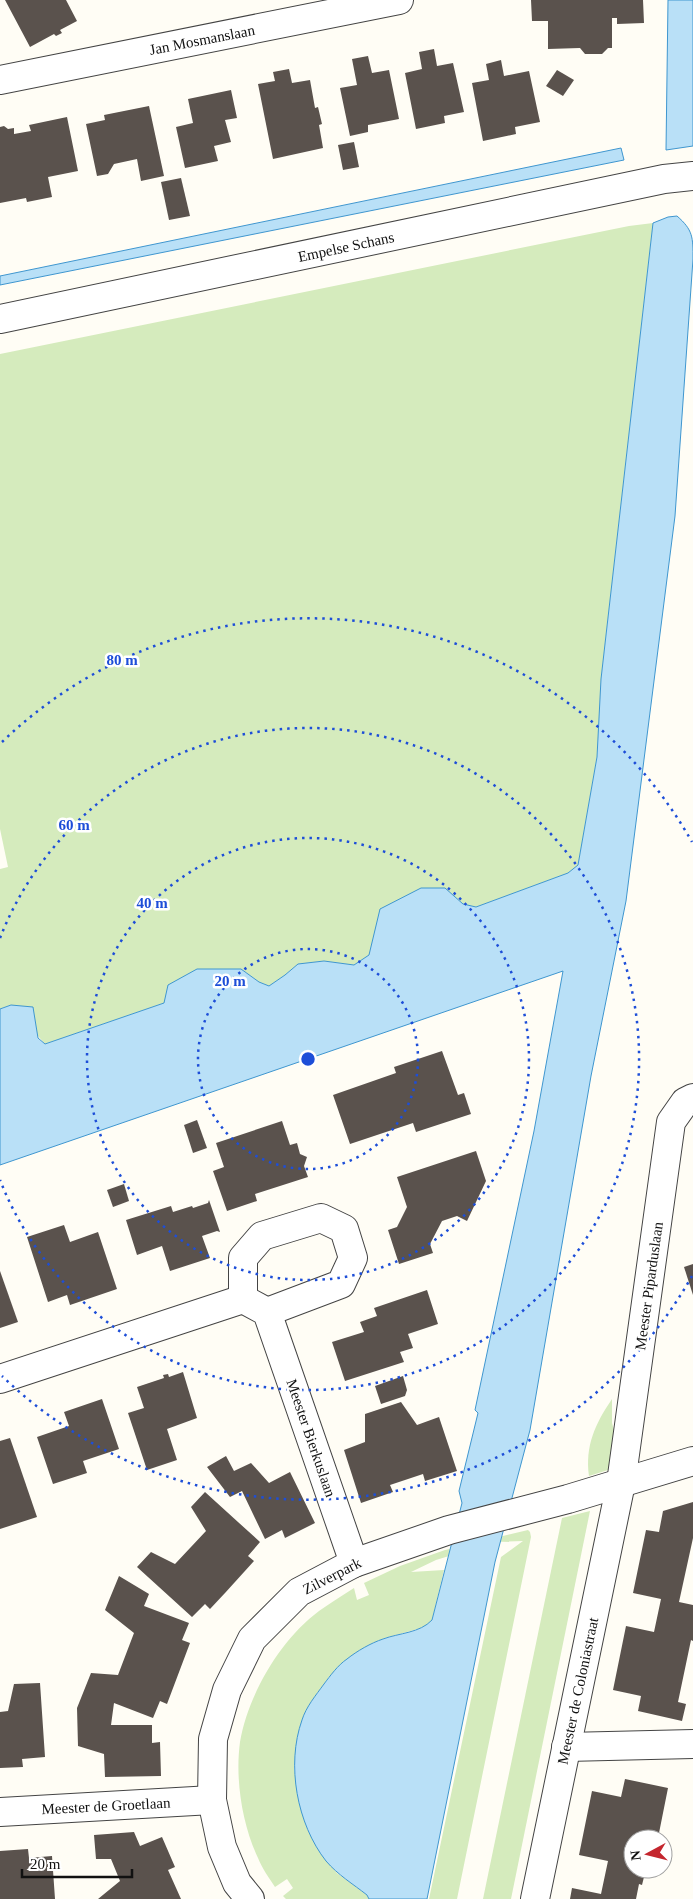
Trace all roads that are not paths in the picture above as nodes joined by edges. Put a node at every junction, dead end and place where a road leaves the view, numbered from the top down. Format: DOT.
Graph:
graph roads {
  1 [pos="399,0"];
  2 [pos="1,77"];
  3 [pos="693,176"];
  4 [pos="0,319"];
  5 [pos="693,1098"];
  6 [pos="243,1299"];
  7 [pos="267,1312"];
  8 [pos="0,1380"];
  9 [pos="693,1461"];
  10 [pos="622,1483"];
  11 [pos="354,1563"];
  12 [pos="693,1744"];
  13 [pos="566,1747"];
  14 [pos="212,1800"];
  15 [pos="0,1812"];
  16 [pos="250,1899"];
  17 [pos="535,1899"];
  1 -- 2 [label="street, Jan Mosmanslaan"];
  3 -- 4 [label="street, Empelse Schans"];
  5 -- 10 [label="street, Meester Piparduslaan"];
  6 -- 7 [label="street"];
  6 -- 7 [label="street"];
  6 -- 8 [label="street"];
  7 -- 11 [label="street, Meester Bierkuslaan"];
  9 -- 10 [label="street, Zilverpark"];
  10 -- 11 [label="street, Zilverpark"];
  10 -- 13 [label="street, Meester de Coloniastraat"];
  11 -- 14 [label="street, Zilverpark"];
  12 -- 13 [label="street"];
  13 -- 17 [label="street, Meester de Coloniastraat"];
  14 -- 15 [label="street, Meester de Groetlaan"];
  14 -- 16 [label="street, Zilverpark"];
}
